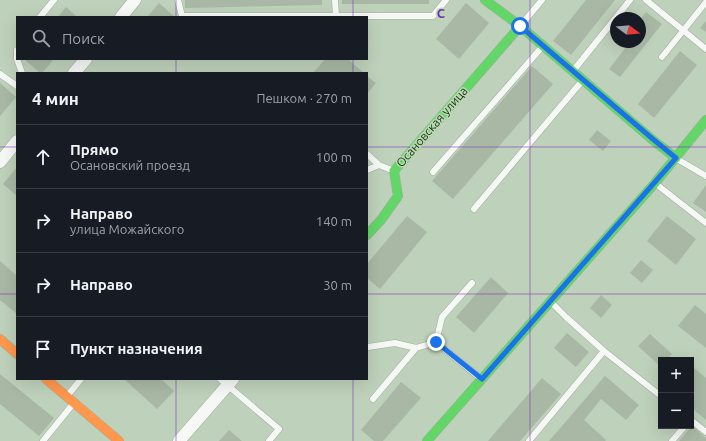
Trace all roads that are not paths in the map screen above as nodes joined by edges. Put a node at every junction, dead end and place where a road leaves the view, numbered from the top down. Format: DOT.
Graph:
graph roads {
  1 [pos="54,0"];
  2 [pos="178,0"];
  3 [pos="335,0"];
  4 [pos="446,0"];
  5 [pos="485,0"];
  6 [pos="542,0"];
  7 [pos="630,0"];
  8 [pos="646,0"];
  9 [pos="133,1"];
  10 [pos="706,2"];
  11 [pos="41,16"];
  12 [pos="122,16"];
  13 [pos="336,16"];
  14 [pos="520,26"];
  15 [pos="683,30"];
  16 [pos="543,45"];
  17 [pos="706,49"];
  18 [pos="662,57"];
  19 [pos="17,60"];
  20 [pos="85,60"];
  21 [pos="573,71"];
  22 [pos="22,72"];
  23 [pos="75,72"];
  24 [pos="0,74"];
  25 [pos="583,80"];
  26 [pos="16,85"];
  27 [pos="706,120"];
  28 [pos="16,143"];
  29 [pos="368,155"];
  30 [pos="676,158"];
  31 [pos="0,162"];
  32 [pos="379,165"];
  33 [pos="368,170"];
  34 [pos="394,171"];
  35 [pos="433,172"];
  36 [pos="706,176"];
  37 [pos="655,183"];
  38 [pos="474,209"];
  39 [pos="706,223"];
  40 [pos="368,234"];
  41 [pos="472,283"];
  42 [pos="550,301"];
  43 [pos="436,342"];
  44 [pos="3,344"];
  45 [pos="368,347"];
  46 [pos="416,348"];
  47 [pos="604,351"];
  48 [pos="16,353"];
  49 [pos="482,379"];
  50 [pos="47,380"];
  51 [pos="80,380"];
  52 [pos="227,381"];
  53 [pos="658,394"];
  54 [pos="66,396"];
  55 [pos="373,399"];
  56 [pos="74,403"];
  57 [pos="694,422"];
  58 [pos="682,429"];
  59 [pos="706,432"];
  60 [pos="43,441"];
  61 [pos="119,441"];
  62 [pos="179,441"];
  63 [pos="269,441"];
  64 [pos="427,441"];
  65 [pos="529,441"];
  66 [pos="672,441"];
  1 -- 11 [label="lane"];
  2 -- 13 [label="lane"];
  3 -- 13 [label="lane"];
  4 -- 13 [label="lane"];
  5 -- 14 [label="street"];
  6 -- 14 [label="lane"];
  7 -- 21 [label="lane"];
  8 -- 15 [label="lane"];
  9 -- 12 [label="street"];
  10 -- 15 [label="lane"];
  14 -- 16 [label="street"];
  14 -- 34 [label="street, Осановская улица"];
  15 -- 17 [label="lane"];
  15 -- 18 [label="lane"];
  16 -- 21 [label="street"];
  16 -- 35 [label="lane"];
  19 -- 22 [label="lane"];
  20 -- 23 [label="street"];
  21 -- 25 [label="street"];
  24 -- 26 [label="lane"];
  25 -- 30 [label="street"];
  25 -- 38 [label="lane"];
  27 -- 30 [label="street"];
  28 -- 31 [label="street"];
  29 -- 32 [label="lane"];
  30 -- 36 [label="lane"];
  30 -- 37 [label="street"];
  32 -- 33 [label="lane"];
  32 -- 34 [label="lane"];
  34 -- 40 [label="street, Осановская улица"];
  37 -- 39 [label="lane"];
  37 -- 42 [label="street"];
  41 -- 43 [label="lane"];
  42 -- 47 [label="lane"];
  42 -- 49 [label="street"];
  43 -- 46 [label="lane"];
  43 -- 49 [label="lane"];
  44 -- 48 [label="street"];
  45 -- 46 [label="lane"];
  46 -- 55 [label="lane"];
  47 -- 53 [label="lane"];
  47 -- 65 [label="lane"];
  49 -- 64 [label="street"];
  50 -- 54 [label="street"];
  51 -- 54 [label="lane"];
  52 -- 62 [label="street"];
  52 -- 63 [label="lane"];
  54 -- 56 [label="street"];
  56 -- 60 [label="lane"];
  56 -- 61 [label="street"];
  57 -- 59 [label="lane"];
  58 -- 66 [label="lane"];
}
